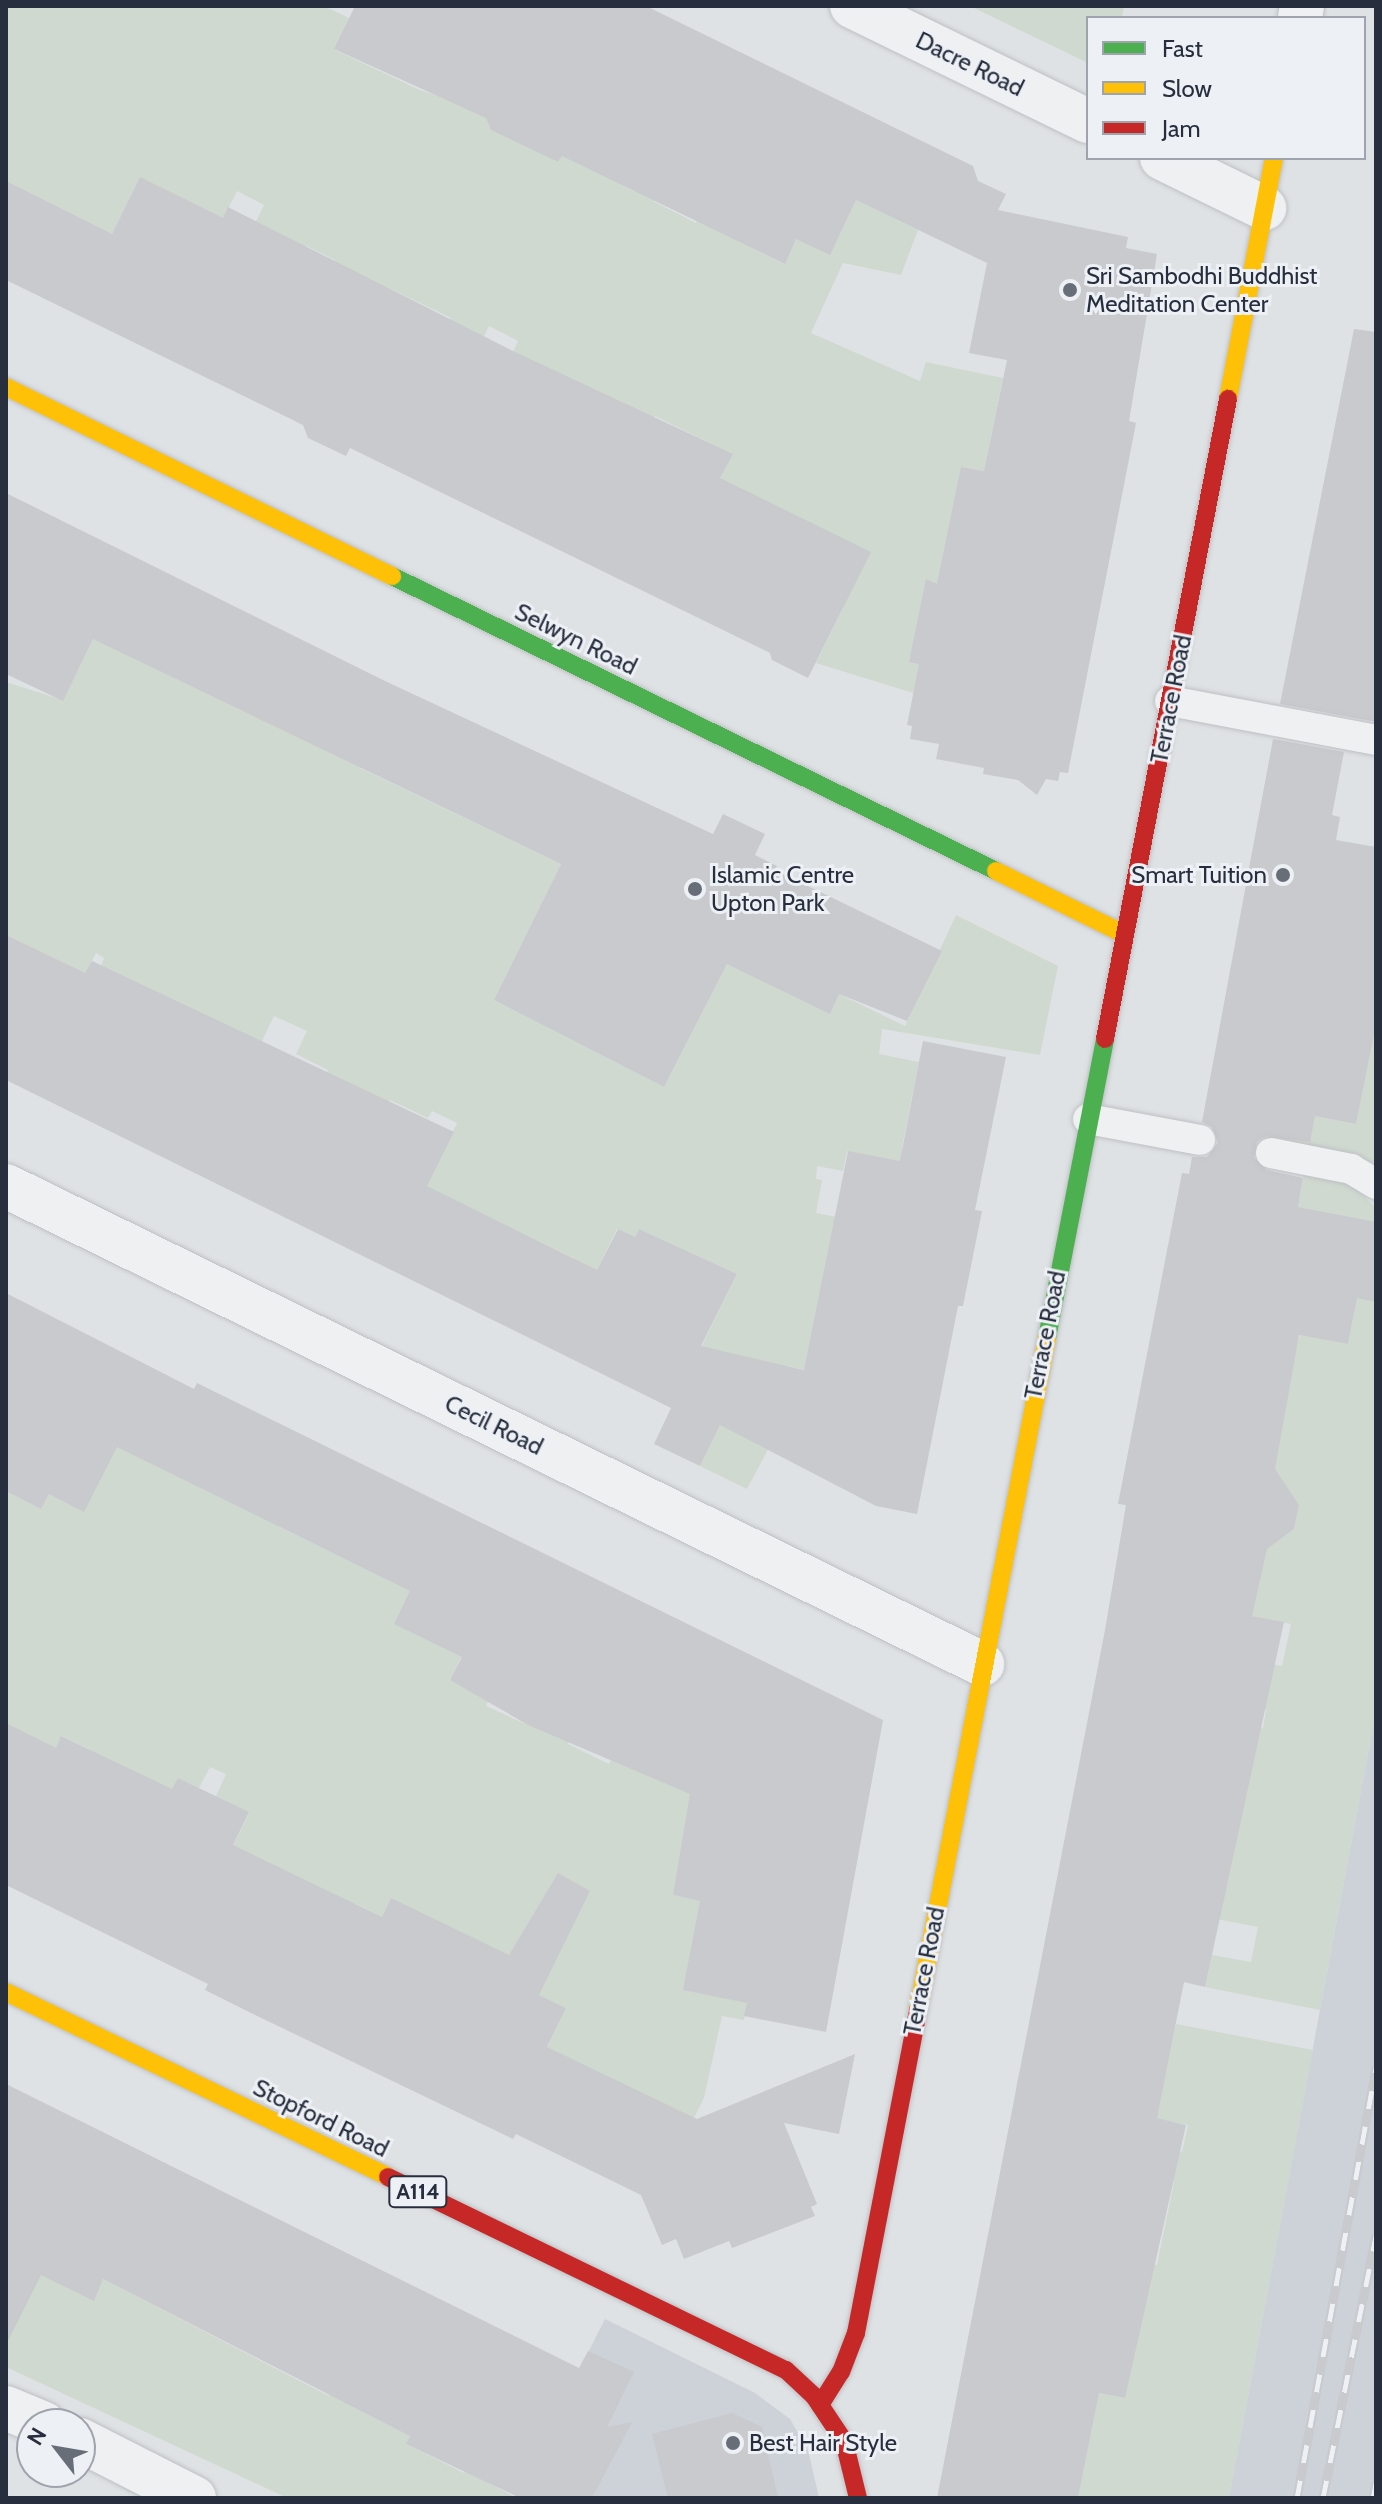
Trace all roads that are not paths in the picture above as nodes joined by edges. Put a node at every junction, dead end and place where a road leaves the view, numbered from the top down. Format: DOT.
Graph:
graph roads {
  1 [pos="852,6"];
  2 [pos="1086,120"];
  3 [pos="1166,160"];
  4 [pos="1274,160"];
  5 [pos="1264,208"];
  6 [pos="6,387"];
  7 [pos="1170,701"];
  8 [pos="1376,740"];
  9 [pos="1124,934"];
  10 [pos="1088,1119"];
  11 [pos="1200,1140"];
  12 [pos="1271,1153"];
  13 [pos="1376,1184"];
  14 [pos="6,1186"];
  15 [pos="982,1664"];
  16 [pos="6,1992"];
  17 [pos="820,2405"];
  18 [pos="96,2448"];
  19 [pos="194,2498"];
  20 [pos="858,2498"];
  1 -- 2 [label="street, Dacre Road"];
  3 -- 5 [label="street"];
  4 -- 5 [label="street, Terrace Road"];
  5 -- 7 [label="street, Terrace Road"];
  6 -- 9 [label="street, Selwyn Road"];
  7 -- 8 [label="lane"];
  7 -- 9 [label="street, Terrace Road"];
  9 -- 10 [label="street, Terrace Road"];
  10 -- 11 [label="lane"];
  10 -- 15 [label="street, Terrace Road"];
  12 -- 13 [label="lane"];
  14 -- 15 [label="street, Cecil Road"];
  15 -- 17 [label="street, Terrace Road"];
  16 -- 17 [label="street, Stopford Road / A114"];
  17 -- 20 [label="street, A114"];
  18 -- 19 [label="street"];
}
